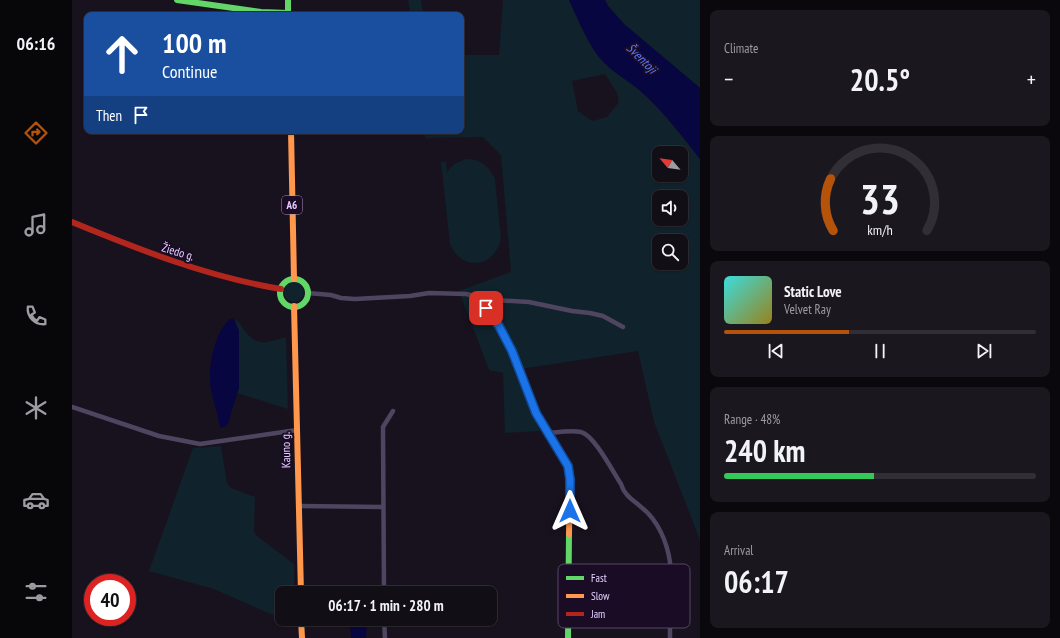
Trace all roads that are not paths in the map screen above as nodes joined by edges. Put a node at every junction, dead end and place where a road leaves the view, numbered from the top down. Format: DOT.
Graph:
graph roads {
  1 [pos="177,0"];
  2 [pos="288,0"];
  3 [pos="261,12"];
  4 [pos="288,12"];
  5 [pos="291,134"];
  6 [pos="72,222"];
  7 [pos="294,279"];
  8 [pos="280,289"];
  9 [pos="308,293"];
  10 [pos="482,298"];
  11 [pos="294,306"];
  12 [pos="623,327"];
  13 [pos="72,407"];
  14 [pos="393,411"];
  15 [pos="297,430"];
  16 [pos="549,433"];
  17 [pos="299,506"];
  18 [pos="383,507"];
  19 [pos="569,564"];
  20 [pos="670,564"];
  21 [pos="301,586"];
  22 [pos="384,586"];
  23 [pos="301,626"];
  24 [pos="384,626"];
  25 [pos="568,628"];
  26 [pos="302,638"];
  27 [pos="385,638"];
  28 [pos="568,638"];
  1 -- 3 [label="main road"];
  2 -- 4 [label="main road"];
  5 -- 7 [label="main road, A6"];
  6 -- 8 [label="main road, Žiedo g."];
  7 -- 8 [label="main road"];
  7 -- 9 [label="main road"];
  8 -- 11 [label="main road"];
  9 -- 10 [label="street"];
  9 -- 11 [label="main road"];
  10 -- 12 [label="street"];
  10 -- 16 [label="main road"];
  11 -- 15 [label="main road, Kauno g."];
  13 -- 15 [label="street"];
  14 -- 18 [label="street"];
  15 -- 17 [label="main road, Kauno g."];
  16 -- 19 [label="main road"];
  16 -- 20 [label="street"];
  17 -- 18 [label="street"];
  17 -- 21 [label="main road, Kauno g."];
  18 -- 22 [label="street"];
  23 -- 26 [label="main road"];
  24 -- 27 [label="street"];
  25 -- 28 [label="main road"];
}
